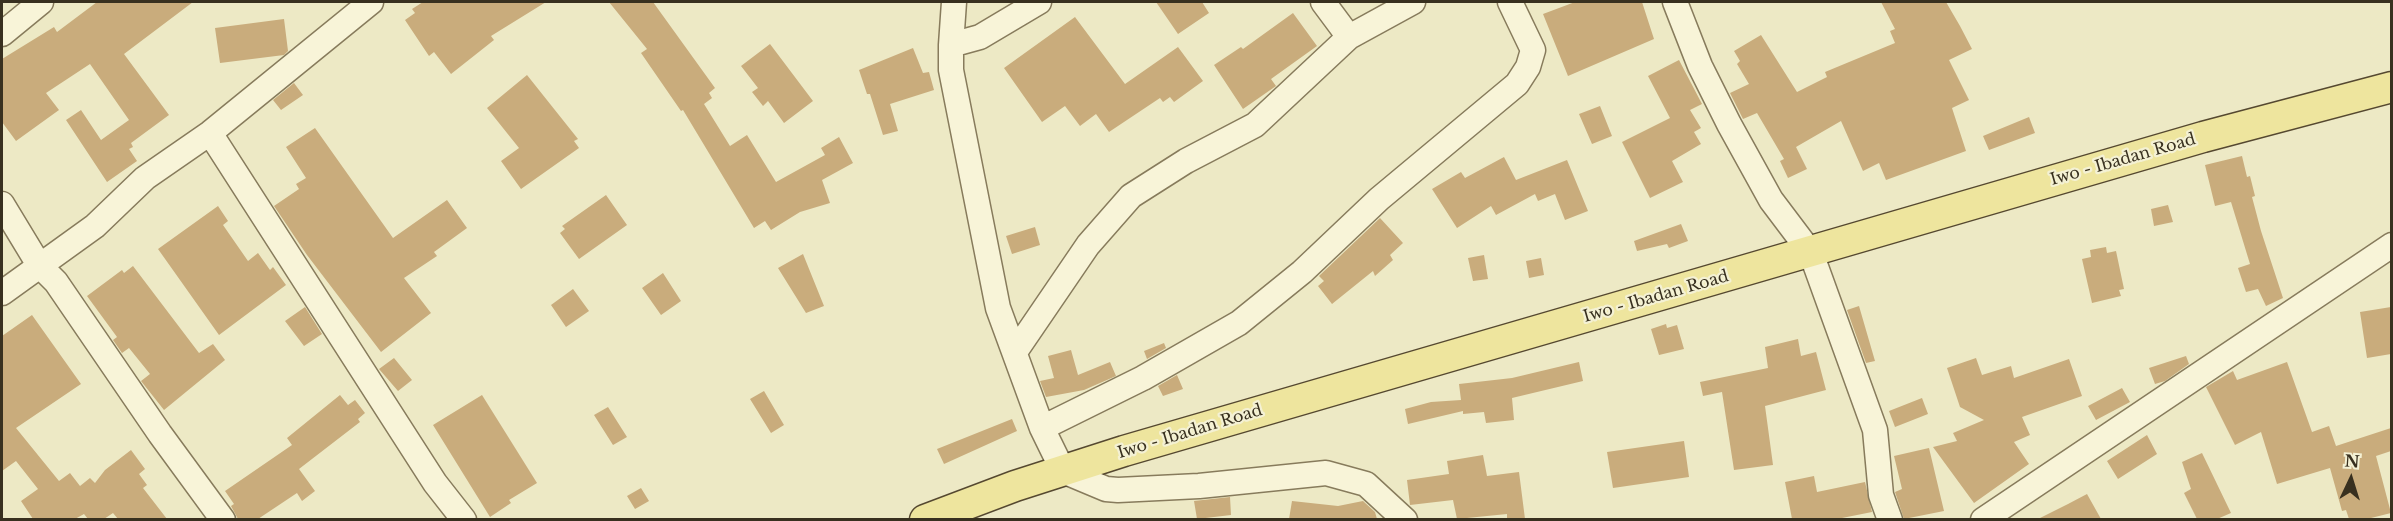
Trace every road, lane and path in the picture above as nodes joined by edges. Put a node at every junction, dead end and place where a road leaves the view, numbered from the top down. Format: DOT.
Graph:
graph roads {
  1 [pos="41,2"];
  2 [pos="371,2"];
  3 [pos="954,2"];
  4 [pos="1039,2"];
  5 [pos="1323,2"];
  6 [pos="1413,2"];
  7 [pos="1510,2"];
  8 [pos="1674,2"];
  9 [pos="2,34"];
  10 [pos="1349,37"];
  11 [pos="951,45"];
  12 [pos="2391,87"];
  13 [pos="210,133"];
  14 [pos="2,204"];
  15 [pos="2391,245"];
  16 [pos="1811,253"];
  17 [pos="39,266"];
  18 [pos="2,293"];
  19 [pos="1015,352"];
  20 [pos="1042,428"];
  21 [pos="1063,471"];
  22 [pos="223,519"];
  23 [pos="464,519"];
  24 [pos="926,519"];
  25 [pos="1405,519"];
  26 [pos="1890,519"];
  27 [pos="1983,519"];
  1 -- 9 [label="street"];
  2 -- 13 [label="street"];
  3 -- 11 [label="street"];
  4 -- 11 [label="street"];
  5 -- 10 [label="street"];
  6 -- 10 [label="street"];
  7 -- 20 [label="street"];
  8 -- 16 [label="street"];
  10 -- 19 [label="street"];
  11 -- 19 [label="street"];
  12 -- 16 [label="main road, Iwo - Ibadan Road"];
  13 -- 17 [label="street"];
  13 -- 23 [label="street"];
  14 -- 17 [label="street"];
  15 -- 27 [label="street"];
  16 -- 21 [label="main road, Iwo - Ibadan Road"];
  16 -- 26 [label="street"];
  17 -- 18 [label="street"];
  17 -- 22 [label="street"];
  19 -- 20 [label="street"];
  20 -- 21 [label="street"];
  21 -- 24 [label="main road, Iwo - Ibadan Road"];
  21 -- 25 [label="street"];
}
